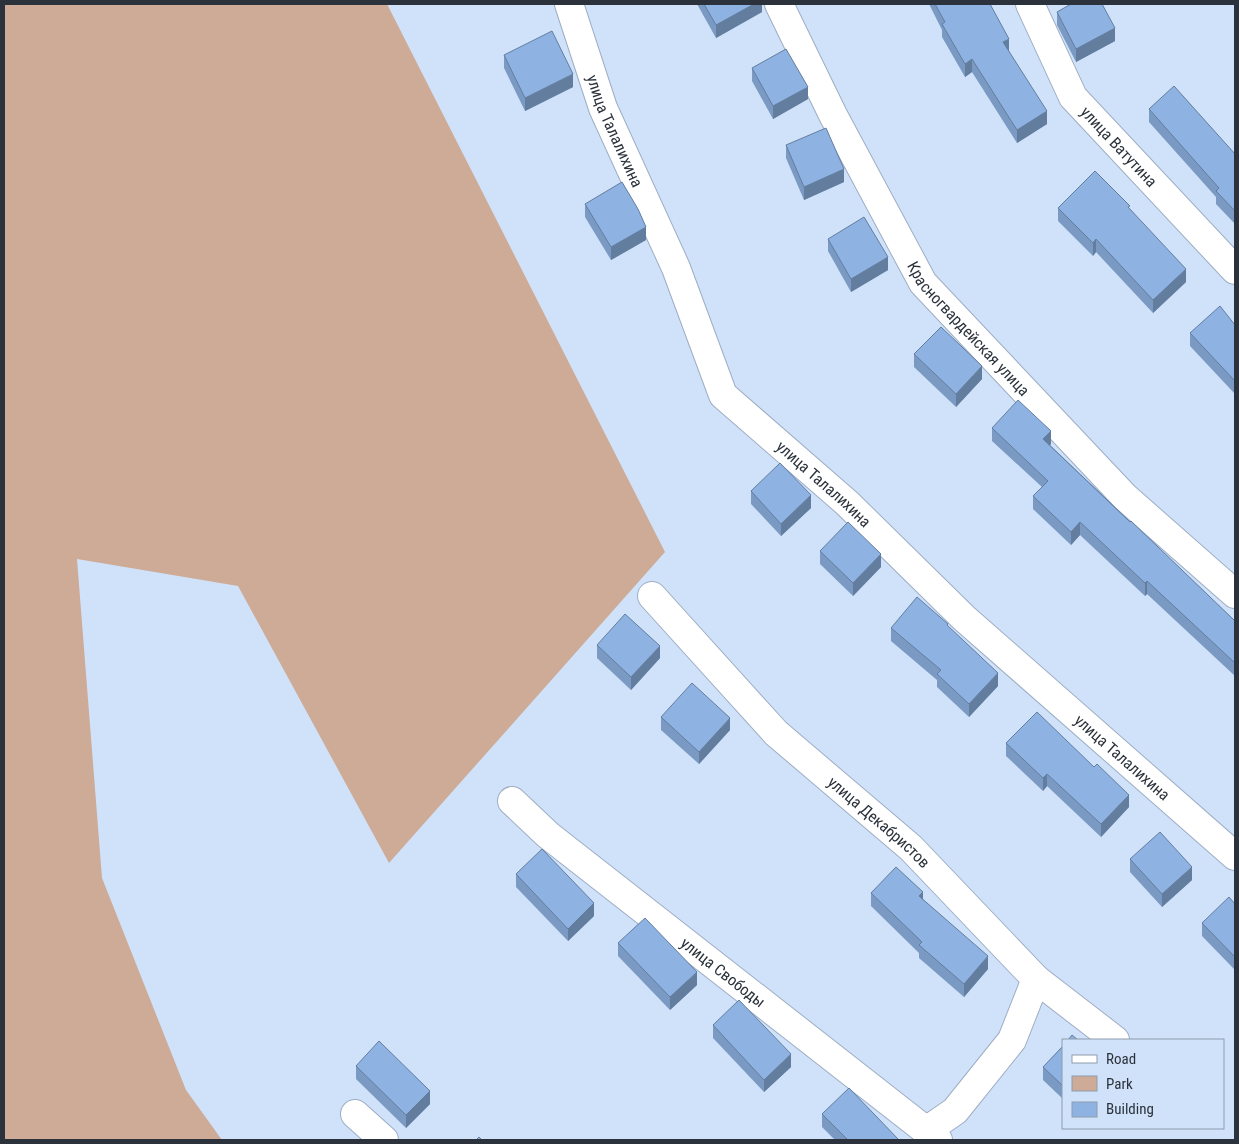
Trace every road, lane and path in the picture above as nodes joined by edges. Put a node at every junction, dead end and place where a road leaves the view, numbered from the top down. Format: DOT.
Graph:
graph roads {
  1 [pos="569,4"];
  2 [pos="779,4"];
  3 [pos="1030,4"];
  4 [pos="1235,270"];
  5 [pos="1235,594"];
  6 [pos="652,596"];
  7 [pos="512,800"];
  8 [pos="1235,856"];
  9 [pos="1036,979"];
  10 [pos="1114,1039"];
  11 [pos="355,1114"];
  12 [pos="932,1135"];
  13 [pos="384,1140"];
  1 -- 8 [label="street, улица Талалихина"];
  2 -- 5 [label="street, Красногвардейская улица"];
  3 -- 4 [label="street, улица Ватутина"];
  6 -- 9 [label="street, улица Декабристов"];
  7 -- 12 [label="street, улица Свободы"];
  9 -- 10 [label="street, улица Декабристов"];
  9 -- 12 [label="street"];
  11 -- 13 [label="street"];
}
